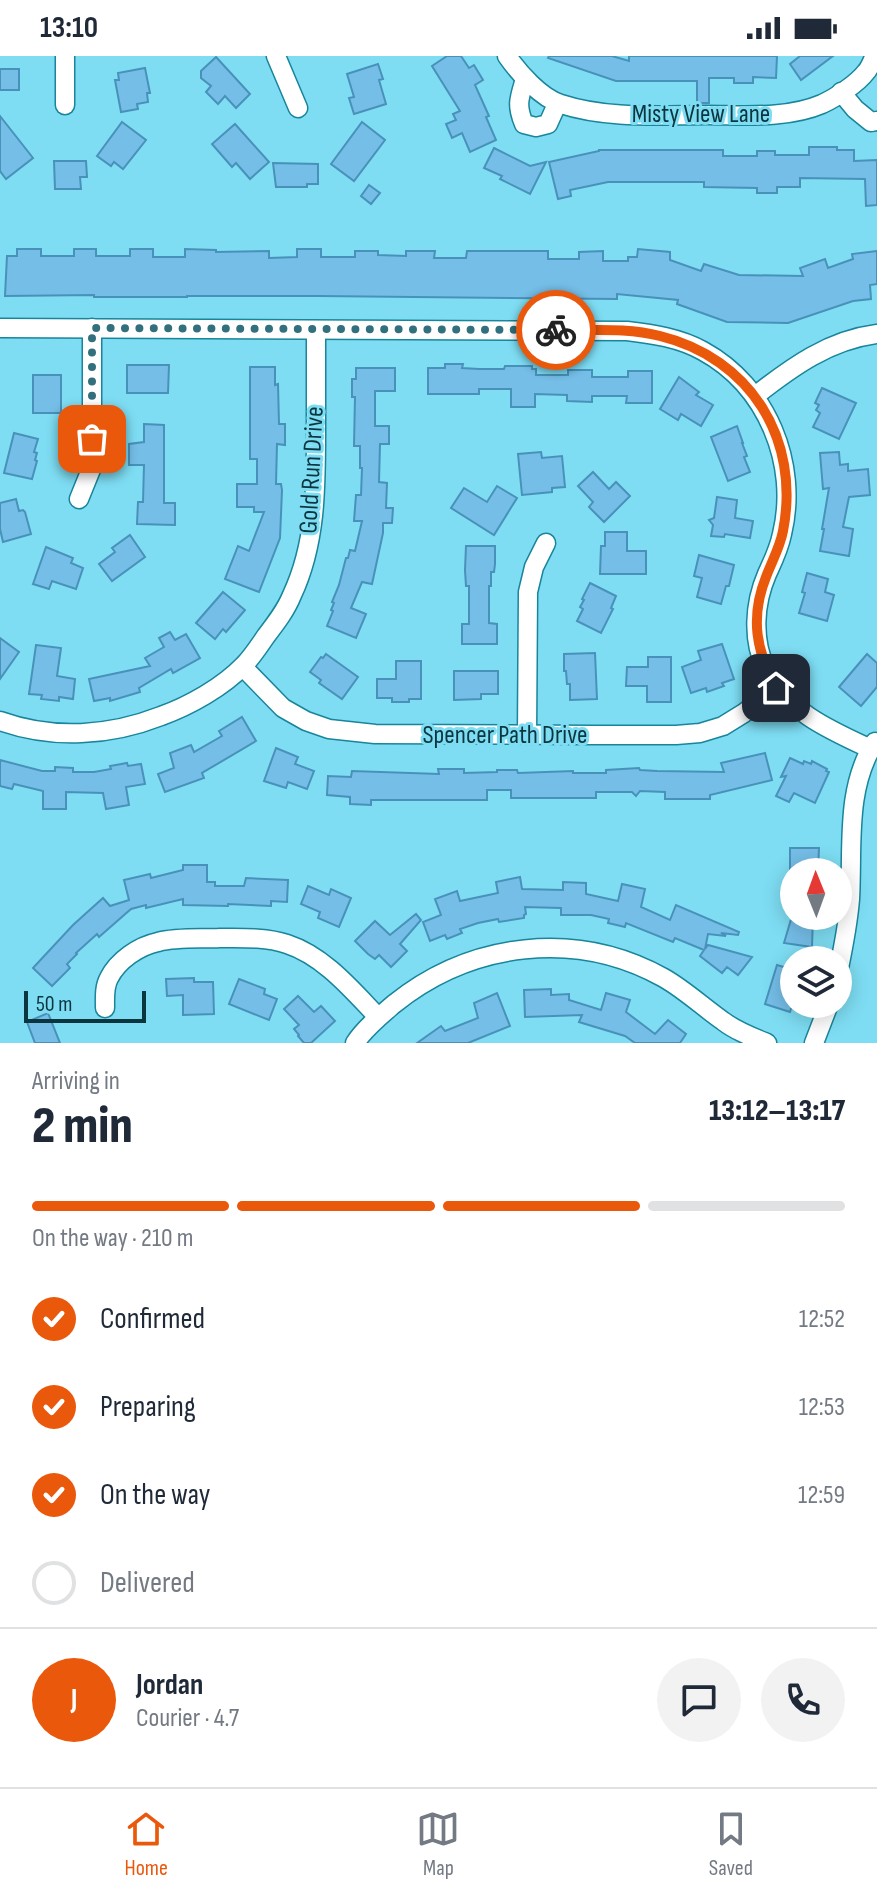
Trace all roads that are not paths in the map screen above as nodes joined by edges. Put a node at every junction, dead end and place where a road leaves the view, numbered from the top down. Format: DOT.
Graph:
graph roads {
  1 [pos="65,56"];
  2 [pos="276,56"];
  3 [pos="507,56"];
  4 [pos="873,69"];
  5 [pos="525,79"];
  6 [pos="841,92"];
  7 [pos="557,104"];
  8 [pos="65,105"];
  9 [pos="298,108"];
  10 [pos="877,121"];
  11 [pos="0,328"];
  12 [pos="92,328"];
  13 [pos="316,330"];
  14 [pos="877,334"];
  15 [pos="755,396"];
  16 [pos="79,499"];
  17 [pos="546,543"];
  18 [pos="243,667"];
  19 [pos="776,688"];
  20 [pos="0,721"];
  21 [pos="527,735"];
  22 [pos="874,744"];
  23 [pos="844,946"];
  24 [pos="105,1008"];
  25 [pos="378,1017"];
  26 [pos="824,1018"];
  27 [pos="355,1043"];
  28 [pos="767,1043"];
  29 [pos="814,1043"];
  1 -- 8 [label="street"];
  2 -- 9 [label="street"];
  3 -- 5 [label="street, Misty View Lane"];
  4 -- 6 [label="street, Misty View Lane"];
  5 -- 7 [label="street, Misty View Lane"];
  5 -- 7 [label="street"];
  6 -- 7 [label="street, Misty View Lane"];
  6 -- 10 [label="street"];
  11 -- 12 [label="street"];
  12 -- 13 [label="street"];
  12 -- 16 [label="street"];
  13 -- 15 [label="street"];
  13 -- 18 [label="street, Gold Run Drive"];
  14 -- 15 [label="street"];
  15 -- 19 [label="street"];
  17 -- 21 [label="street"];
  18 -- 20 [label="street, Gold Run Drive"];
  18 -- 21 [label="street, Spencer Path Drive"];
  19 -- 21 [label="street, Spencer Path Drive"];
  19 -- 22 [label="street"];
  22 -- 23 [label="street"];
  24 -- 25 [label="street"];
  25 -- 27 [label="street"];
  25 -- 28 [label="street"];
  26 -- 29 [label="street"];
}
